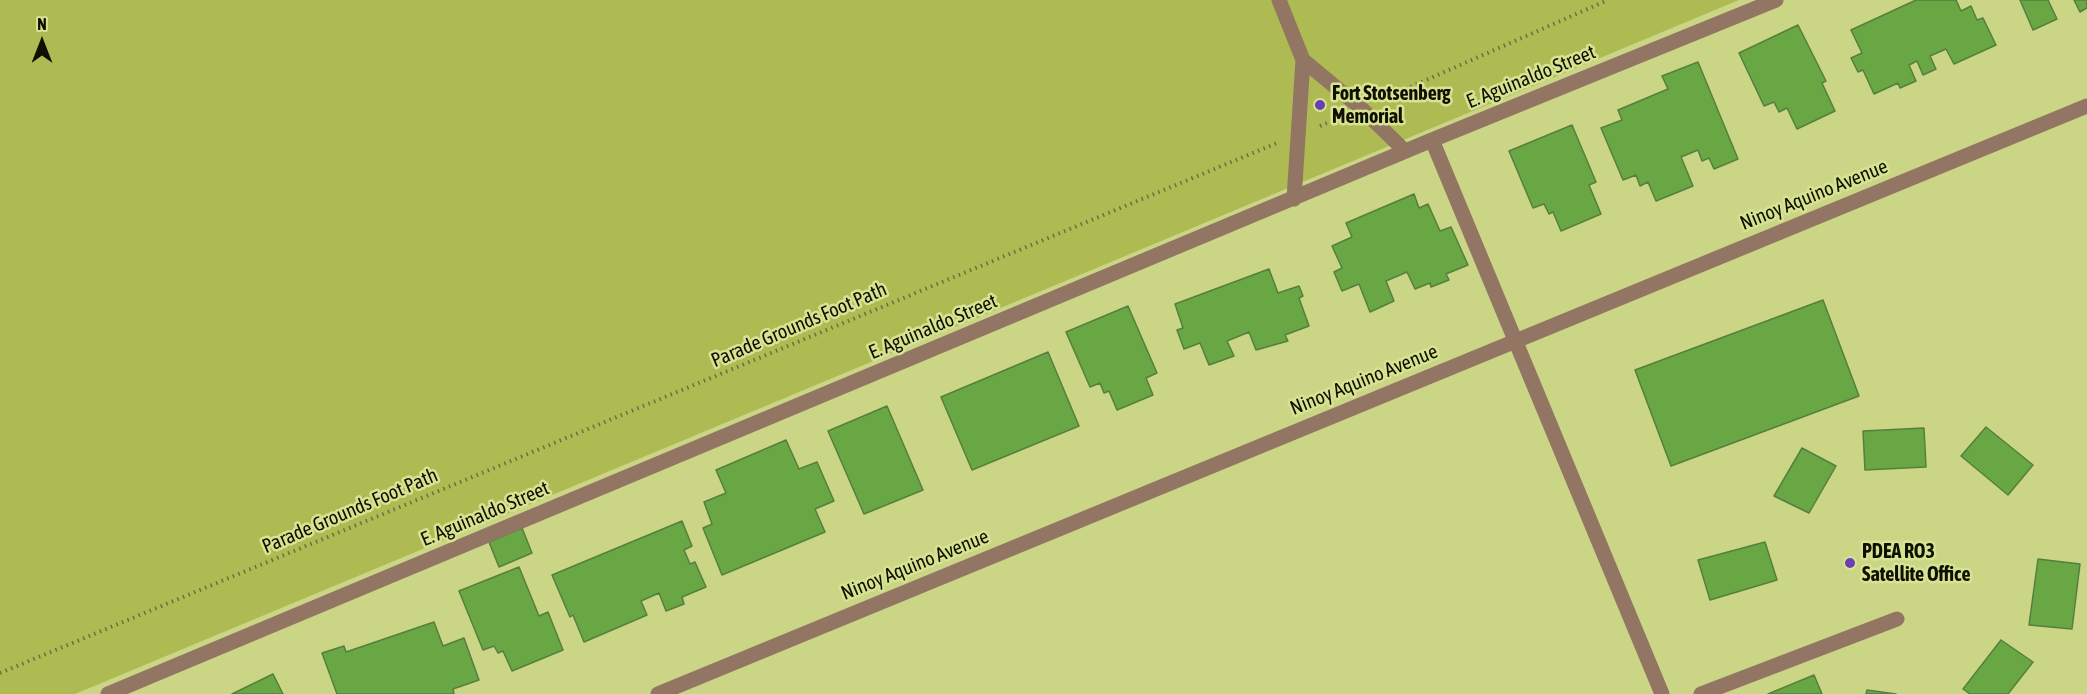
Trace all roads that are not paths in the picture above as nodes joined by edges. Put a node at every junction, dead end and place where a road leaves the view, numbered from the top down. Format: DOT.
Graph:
graph roads {
  1 [pos="1279,0"];
  2 [pos="1776,0"];
  3 [pos="1303,60"];
  4 [pos="2087,106"];
  5 [pos="1432,140"];
  6 [pos="1405,151"];
  7 [pos="1294,199"];
  8 [pos="1515,341"];
  9 [pos="1897,619"];
  10 [pos="108,694"];
  11 [pos="658,694"];
  12 [pos="1662,694"];
  13 [pos="1701,694"];
  1 -- 3 [label="street"];
  2 -- 5 [label="street, E. Aguinaldo Street"];
  3 -- 6 [label="street"];
  3 -- 7 [label="street"];
  4 -- 8 [label="street, Ninoy Aquino Avenue"];
  5 -- 6 [label="street, E. Aguinaldo Street"];
  5 -- 8 [label="street"];
  6 -- 7 [label="street, E. Aguinaldo Street"];
  7 -- 10 [label="street, E. Aguinaldo Street"];
  8 -- 11 [label="street, Ninoy Aquino Avenue"];
  8 -- 12 [label="street"];
  9 -- 13 [label="street"];
}
